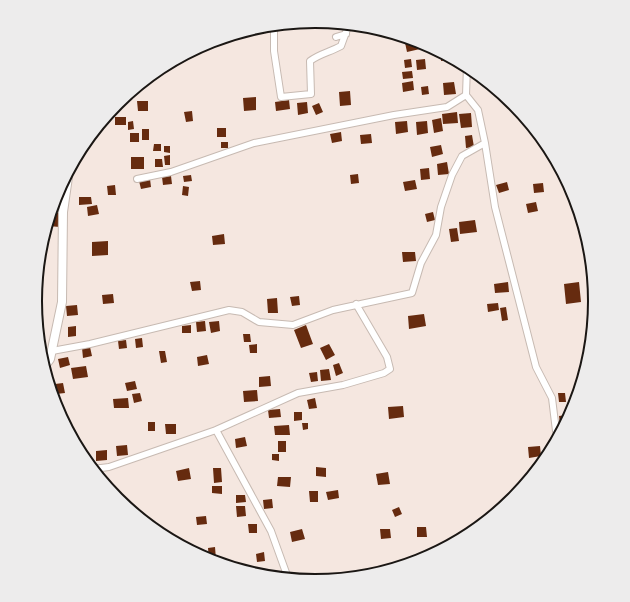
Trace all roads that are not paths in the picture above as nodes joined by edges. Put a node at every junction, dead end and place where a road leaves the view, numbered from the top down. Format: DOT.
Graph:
graph roads {
  1 [pos="347,30"];
  2 [pos="274,31"];
  3 [pos="346,34"];
  4 [pos="336,37"];
  5 [pos="467,74"];
  6 [pos="466,95"];
  7 [pos="485,142"];
  8 [pos="137,179"];
  9 [pos="66,189"];
  10 [pos="356,304"];
  11 [pos="52,351"];
  12 [pos="49,361"];
  13 [pos="556,429"];
  14 [pos="216,430"];
  15 [pos="99,469"];
  16 [pos="286,572"];
  1 -- 3 [label="street"];
  2 -- 3 [label="street"];
  3 -- 4 [label="street"];
  5 -- 6 [label="street"];
  6 -- 7 [label="street"];
  6 -- 8 [label="street"];
  7 -- 10 [label="street"];
  7 -- 13 [label="street"];
  9 -- 11 [label="street"];
  10 -- 11 [label="street"];
  10 -- 14 [label="street"];
  11 -- 12 [label="street"];
  14 -- 15 [label="street"];
  14 -- 16 [label="street"];
}
